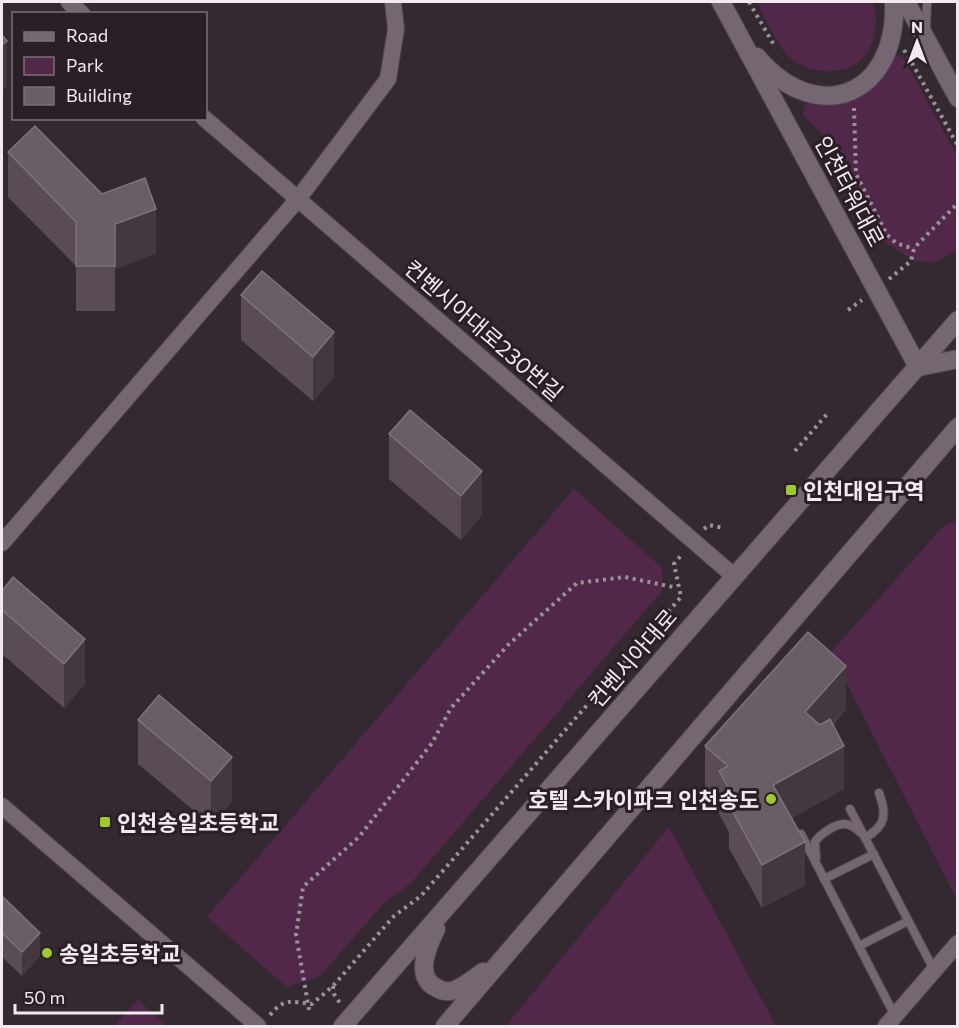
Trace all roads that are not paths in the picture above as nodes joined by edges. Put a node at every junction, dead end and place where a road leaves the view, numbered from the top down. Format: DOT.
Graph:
graph roads {
  1 [pos="393,2"];
  2 [pos="721,2"];
  3 [pos="894,2"];
  4 [pos="906,2"];
  5 [pos="927,2"];
  6 [pos="740,38"];
  7 [pos="928,42"];
  8 [pos="957,98"];
  9 [pos="206,120"];
  10 [pos="298,199"];
  11 [pos="957,320"];
  12 [pos="957,359"];
  13 [pos="918,367"];
  14 [pos="957,427"];
  15 [pos="2,543"];
  16 [pos="735,576"];
  17 [pos="879,793"];
  18 [pos="2,806"];
  19 [pos="850,808"];
  20 [pos="801,834"];
  21 [pos="867,841"];
  22 [pos="874,854"];
  23 [pos="819,868"];
  24 [pos="824,879"];
  25 [pos="446,908"];
  26 [pos="908,921"];
  27 [pos="957,943"];
  28 [pos="859,946"];
  29 [pos="505,956"];
  30 [pos="934,970"];
  31 [pos="890,1021"];
  32 [pos="258,1026"];
  33 [pos="343,1026"];
  34 [pos="445,1026"];
  1 -- 10 [label="street"];
  2 -- 6 [label="main road, 인천타워대로"];
  3 -- 6 [label="main road"];
  4 -- 7 [label="main road"];
  5 -- 7 [label="lane"];
  6 -- 13 [label="main road, 인천타워대로"];
  7 -- 8 [label="main road"];
  9 -- 10 [label="street, 컨벤시아대로230번길"];
  10 -- 15 [label="street"];
  10 -- 16 [label="street, 컨벤시아대로230번길"];
  11 -- 13 [label="main road, 컨벤시아대로"];
  12 -- 13 [label="main road"];
  13 -- 16 [label="main road, 컨벤시아대로"];
  14 -- 29 [label="main road"];
  16 -- 25 [label="main road, 컨벤시아대로"];
  17 -- 21 [label="lane"];
  18 -- 32 [label="street"];
  19 -- 21 [label="lane"];
  20 -- 23 [label="lane"];
  21 -- 22 [label="lane"];
  21 -- 23 [label="lane"];
  22 -- 24 [label="lane"];
  22 -- 26 [label="lane"];
  23 -- 24 [label="lane"];
  24 -- 28 [label="lane"];
  25 -- 29 [label="main road"];
  25 -- 33 [label="main road, 컨벤시아대로"];
  26 -- 28 [label="lane"];
  26 -- 30 [label="lane"];
  27 -- 30 [label="street"];
  28 -- 31 [label="lane"];
  29 -- 34 [label="main road"];
  30 -- 31 [label="street"];
}
